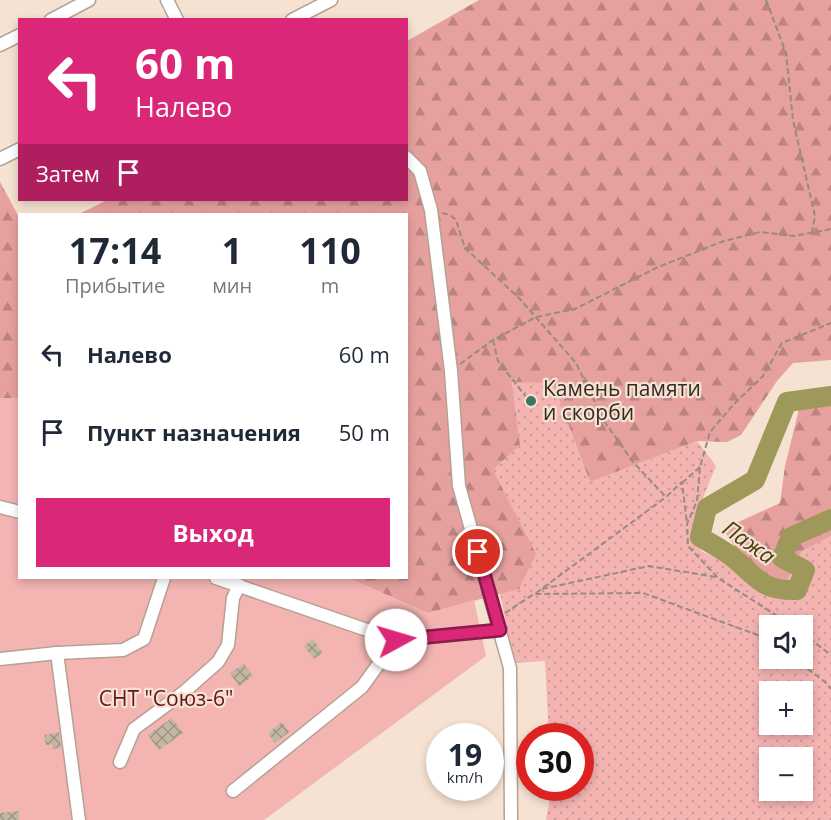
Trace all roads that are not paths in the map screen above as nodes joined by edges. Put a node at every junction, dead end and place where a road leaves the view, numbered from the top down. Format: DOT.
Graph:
graph roads {
  1 [pos="89,0"];
  2 [pos="166,0"];
  3 [pos="331,0"];
  4 [pos="55,18"];
  5 [pos="176,18"];
  6 [pos="296,18"];
  7 [pos="18,36"];
  8 [pos="0,45"];
  9 [pos="18,150"];
  10 [pos="0,159"];
  11 [pos="408,159"];
  12 [pos="0,507"];
  13 [pos="18,512"];
  14 [pos="164,579"];
  15 [pos="219,579"];
  16 [pos="239,585"];
  17 [pos="498,624"];
  18 [pos="396,640"];
  19 [pos="57,653"];
  20 [pos="0,659"];
  21 [pos="120,762"];
  22 [pos="233,791"];
  23 [pos="79,820"];
  24 [pos="511,820"];
  1 -- 4 [label="street"];
  2 -- 5 [label="street"];
  3 -- 6 [label="street"];
  7 -- 8 [label="street"];
  9 -- 10 [label="street"];
  11 -- 17 [label="street"];
  12 -- 13 [label="street"];
  14 -- 19 [label="street"];
  15 -- 16 [label="street"];
  16 -- 18 [label="street"];
  16 -- 21 [label="street"];
  17 -- 18 [label="street"];
  17 -- 24 [label="street"];
  18 -- 22 [label="street"];
  19 -- 20 [label="street"];
  19 -- 23 [label="street"];
}
